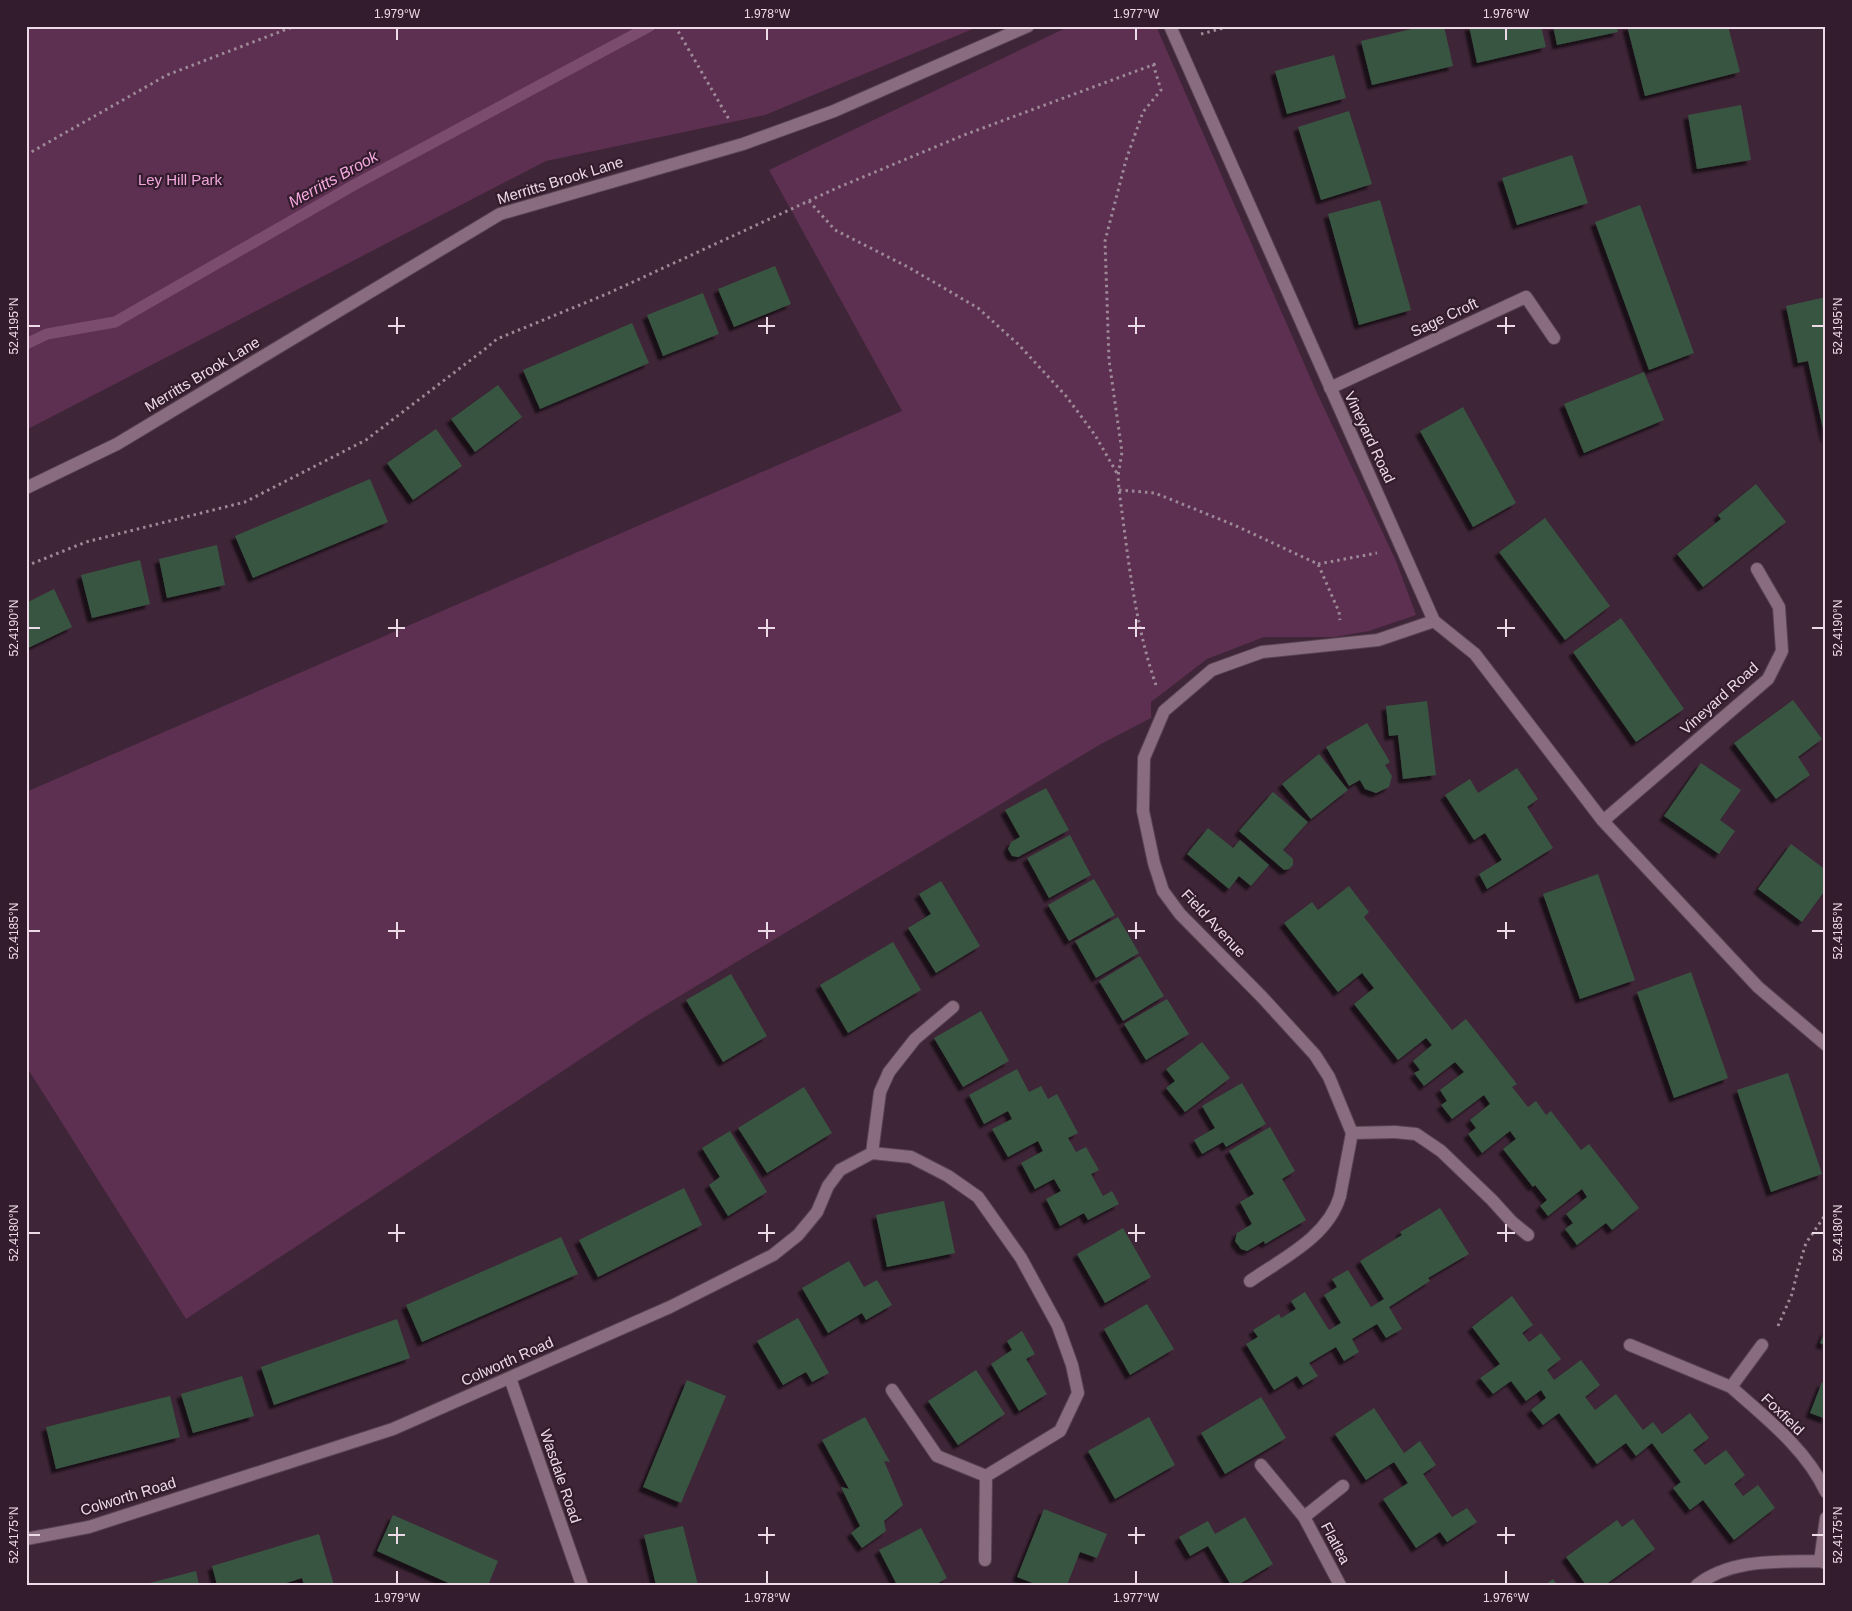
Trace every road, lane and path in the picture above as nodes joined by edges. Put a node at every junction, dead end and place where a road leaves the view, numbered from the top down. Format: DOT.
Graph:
graph roads {
  1 [pos="295,26"];
  2 [pos="675,26"];
  3 [pos="1028,26"];
  4 [pos="1170,26"];
  5 [pos="1182,56"];
  6 [pos="1153,64"];
  7 [pos="743,144"];
  8 [pos="26,155"];
  9 [pos="809,200"];
  10 [pos="1554,338"];
  11 [pos="1330,388"];
  12 [pos="1118,476"];
  13 [pos="26,488"];
  14 [pos="1119,490"];
  15 [pos="1403,549"];
  16 [pos="1318,564"];
  17 [pos="26,566"];
  18 [pos="1757,570"];
  19 [pos="1434,622"];
  20 [pos="1343,645"];
  21 [pos="1164,711"];
  22 [pos="1603,821"];
  23 [pos="952,1007"];
  24 [pos="1826,1045"];
  25 [pos="1352,1133"];
  26 [pos="872,1152"];
  27 [pos="1826,1214"];
  28 [pos="1528,1235"];
  29 [pos="1250,1281"];
  30 [pos="1630,1345"];
  31 [pos="1762,1346"];
  32 [pos="510,1378"];
  33 [pos="1731,1387"];
  34 [pos="892,1390"];
  35 [pos="1261,1465"];
  36 [pos="986,1476"];
  37 [pos="1343,1486"];
  38 [pos="1826,1492"];
  39 [pos="1304,1517"];
  40 [pos="1826,1518"];
  41 [pos="26,1539"];
  42 [pos="985,1560"];
  43 [pos="1823,1562"];
  44 [pos="582,1585"];
  45 [pos="1340,1585"];
  46 [pos="1697,1585"];
  1 -- 8 [label="path"];
  2 -- 7 [label="path"];
  3 -- 7 [label="street, Merritts Brook Lane"];
  4 -- 5 [label="street, Vineyard Road"];
  5 -- 6 [label="path"];
  5 -- 11 [label="street, Vineyard Road"];
  6 -- 9 [label="path"];
  6 -- 12 [label="path"];
  7 -- 13 [label="street, Merritts Brook Lane"];
  9 -- 12 [label="path"];
  9 -- 17 [label="path"];
  10 -- 11 [label="street, Sage Croft"];
  11 -- 15 [label="street, Vineyard Road"];
  12 -- 14 [label="path"];
  14 -- 16 [label="path"];
  14 -- 21 [label="path"];
  15 -- 16 [label="path"];
  15 -- 19 [label="street, Vineyard Road"];
  16 -- 20 [label="path"];
  18 -- 22 [label="street, Vineyard Road"];
  19 -- 20 [label="street, Field Avenue"];
  19 -- 22 [label="street, Vineyard Road"];
  20 -- 21 [label="street, Field Avenue"];
  21 -- 25 [label="street, Field Avenue"];
  22 -- 24 [label="street, Vineyard Road"];
  23 -- 26 [label="street"];
  25 -- 28 [label="street"];
  25 -- 29 [label="street"];
  26 -- 32 [label="street, Colworth Road"];
  26 -- 36 [label="street"];
  27 -- 31 [label="path"];
  30 -- 33 [label="street, Foxfield"];
  31 -- 33 [label="street"];
  32 -- 41 [label="street, Colworth Road"];
  32 -- 44 [label="street, Wasdale Road"];
  33 -- 38 [label="street, Foxfield"];
  34 -- 36 [label="street"];
  35 -- 39 [label="street, Flatlea"];
  36 -- 42 [label="street"];
  37 -- 39 [label="street, Flatlea"];
  39 -- 45 [label="street, Flatlea"];
  40 -- 43 [label="street"];
  43 -- 46 [label="street"];
}
